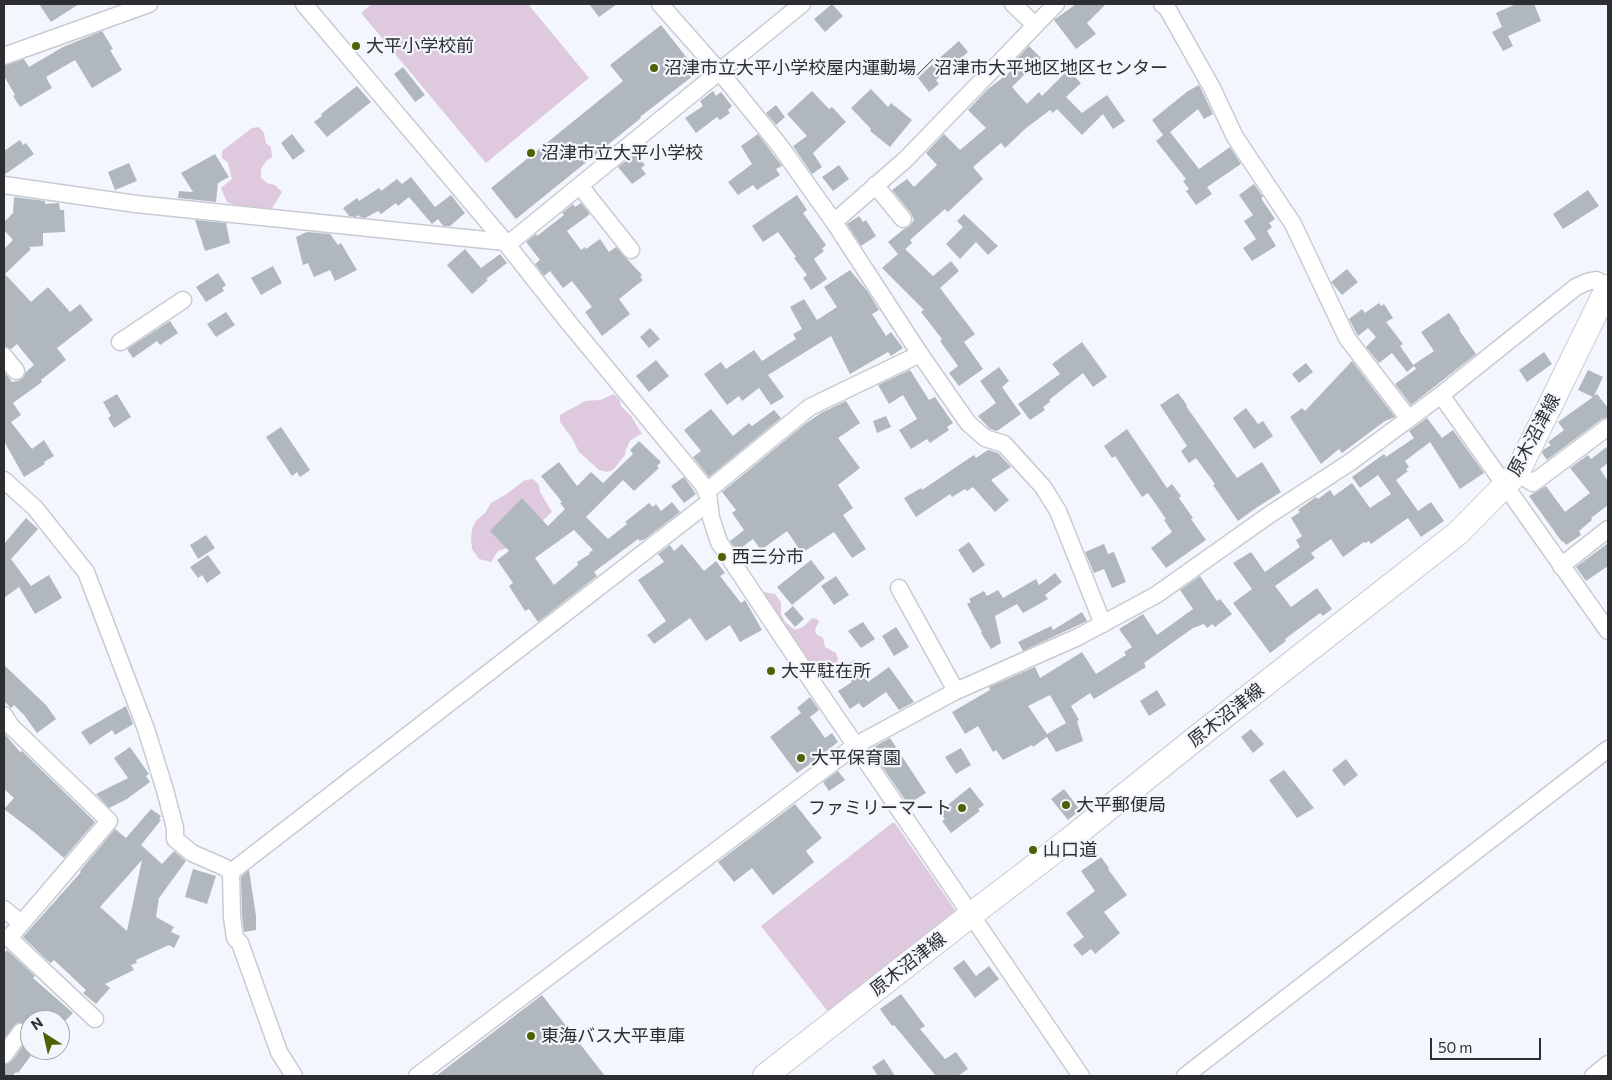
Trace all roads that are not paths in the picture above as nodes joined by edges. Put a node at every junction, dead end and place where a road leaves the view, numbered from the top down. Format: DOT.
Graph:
graph roads {
  1 [pos="149,4"];
  2 [pos="304,4"];
  3 [pos="660,4"];
  4 [pos="802,4"];
  5 [pos="1013,4"];
  6 [pos="1056,4"];
  7 [pos="1162,4"];
  8 [pos="1034,25"];
  9 [pos="4,56"];
  10 [pos="720,72"];
  11 [pos="4,185"];
  12 [pos="876,185"];
  13 [pos="580,186"];
  14 [pos="903,219"];
  15 [pos="834,222"];
  16 [pos="506,243"];
  17 [pos="631,250"];
  18 [pos="1608,286"];
  19 [pos="183,300"];
  20 [pos="120,342"];
  21 [pos="920,354"];
  22 [pos="4,356"];
  23 [pos="16,371"];
  24 [pos="1441,395"];
  25 [pos="1409,419"];
  26 [pos="1608,427"];
  27 [pos="1511,479"];
  28 [pos="4,480"];
  29 [pos="707,497"];
  30 [pos="1608,529"];
  31 [pos="1561,566"];
  32 [pos="899,588"];
  33 [pos="1103,624"];
  34 [pos="1608,631"];
  35 [pos="956,691"];
  36 [pos="4,715"];
  37 [pos="856,745"];
  38 [pos="1608,749"];
  39 [pos="232,872"];
  40 [pos="4,909"];
  41 [pos="972,914"];
  42 [pos="21,923"];
  43 [pos="95,1019"];
  44 [pos="20,1033"];
  45 [pos="4,1056"];
  46 [pos="1608,1064"];
  47 [pos="294,1076"];
  48 [pos="417,1076"];
  49 [pos="765,1076"];
  50 [pos="1081,1076"];
  51 [pos="1185,1076"];
  52 [pos="1593,1076"];
  1 -- 9 [label="street"];
  2 -- 16 [label="street"];
  3 -- 10 [label="street"];
  4 -- 10 [label="street"];
  5 -- 8 [label="street"];
  6 -- 8 [label="street"];
  7 -- 25 [label="street"];
  8 -- 12 [label="street"];
  10 -- 13 [label="street"];
  10 -- 15 [label="street"];
  11 -- 16 [label="street"];
  12 -- 14 [label="street"];
  12 -- 15 [label="street"];
  13 -- 16 [label="street"];
  13 -- 17 [label="street"];
  15 -- 21 [label="street"];
  16 -- 29 [label="street"];
  18 -- 24 [label="street"];
  18 -- 27 [label="main road, 原木沼津線"];
  19 -- 20 [label="street"];
  21 -- 29 [label="street"];
  21 -- 33 [label="street"];
  22 -- 23 [label="street"];
  24 -- 25 [label="street"];
  24 -- 27 [label="street"];
  25 -- 33 [label="street"];
  26 -- 27 [label="street"];
  27 -- 31 [label="street"];
  27 -- 41 [label="main road, 原木沼津線"];
  28 -- 39 [label="street"];
  29 -- 37 [label="street"];
  29 -- 39 [label="street"];
  30 -- 31 [label="street"];
  31 -- 34 [label="street"];
  32 -- 35 [label="street"];
  33 -- 35 [label="street"];
  35 -- 37 [label="street"];
  36 -- 42 [label="street"];
  37 -- 41 [label="street"];
  37 -- 48 [label="street"];
  38 -- 51 [label="street"];
  39 -- 47 [label="street"];
  40 -- 42 [label="street"];
  41 -- 49 [label="main road, 原木沼津線"];
  41 -- 50 [label="street"];
  42 -- 43 [label="street"];
  44 -- 45 [label="street"];
  46 -- 52 [label="street"];
}
